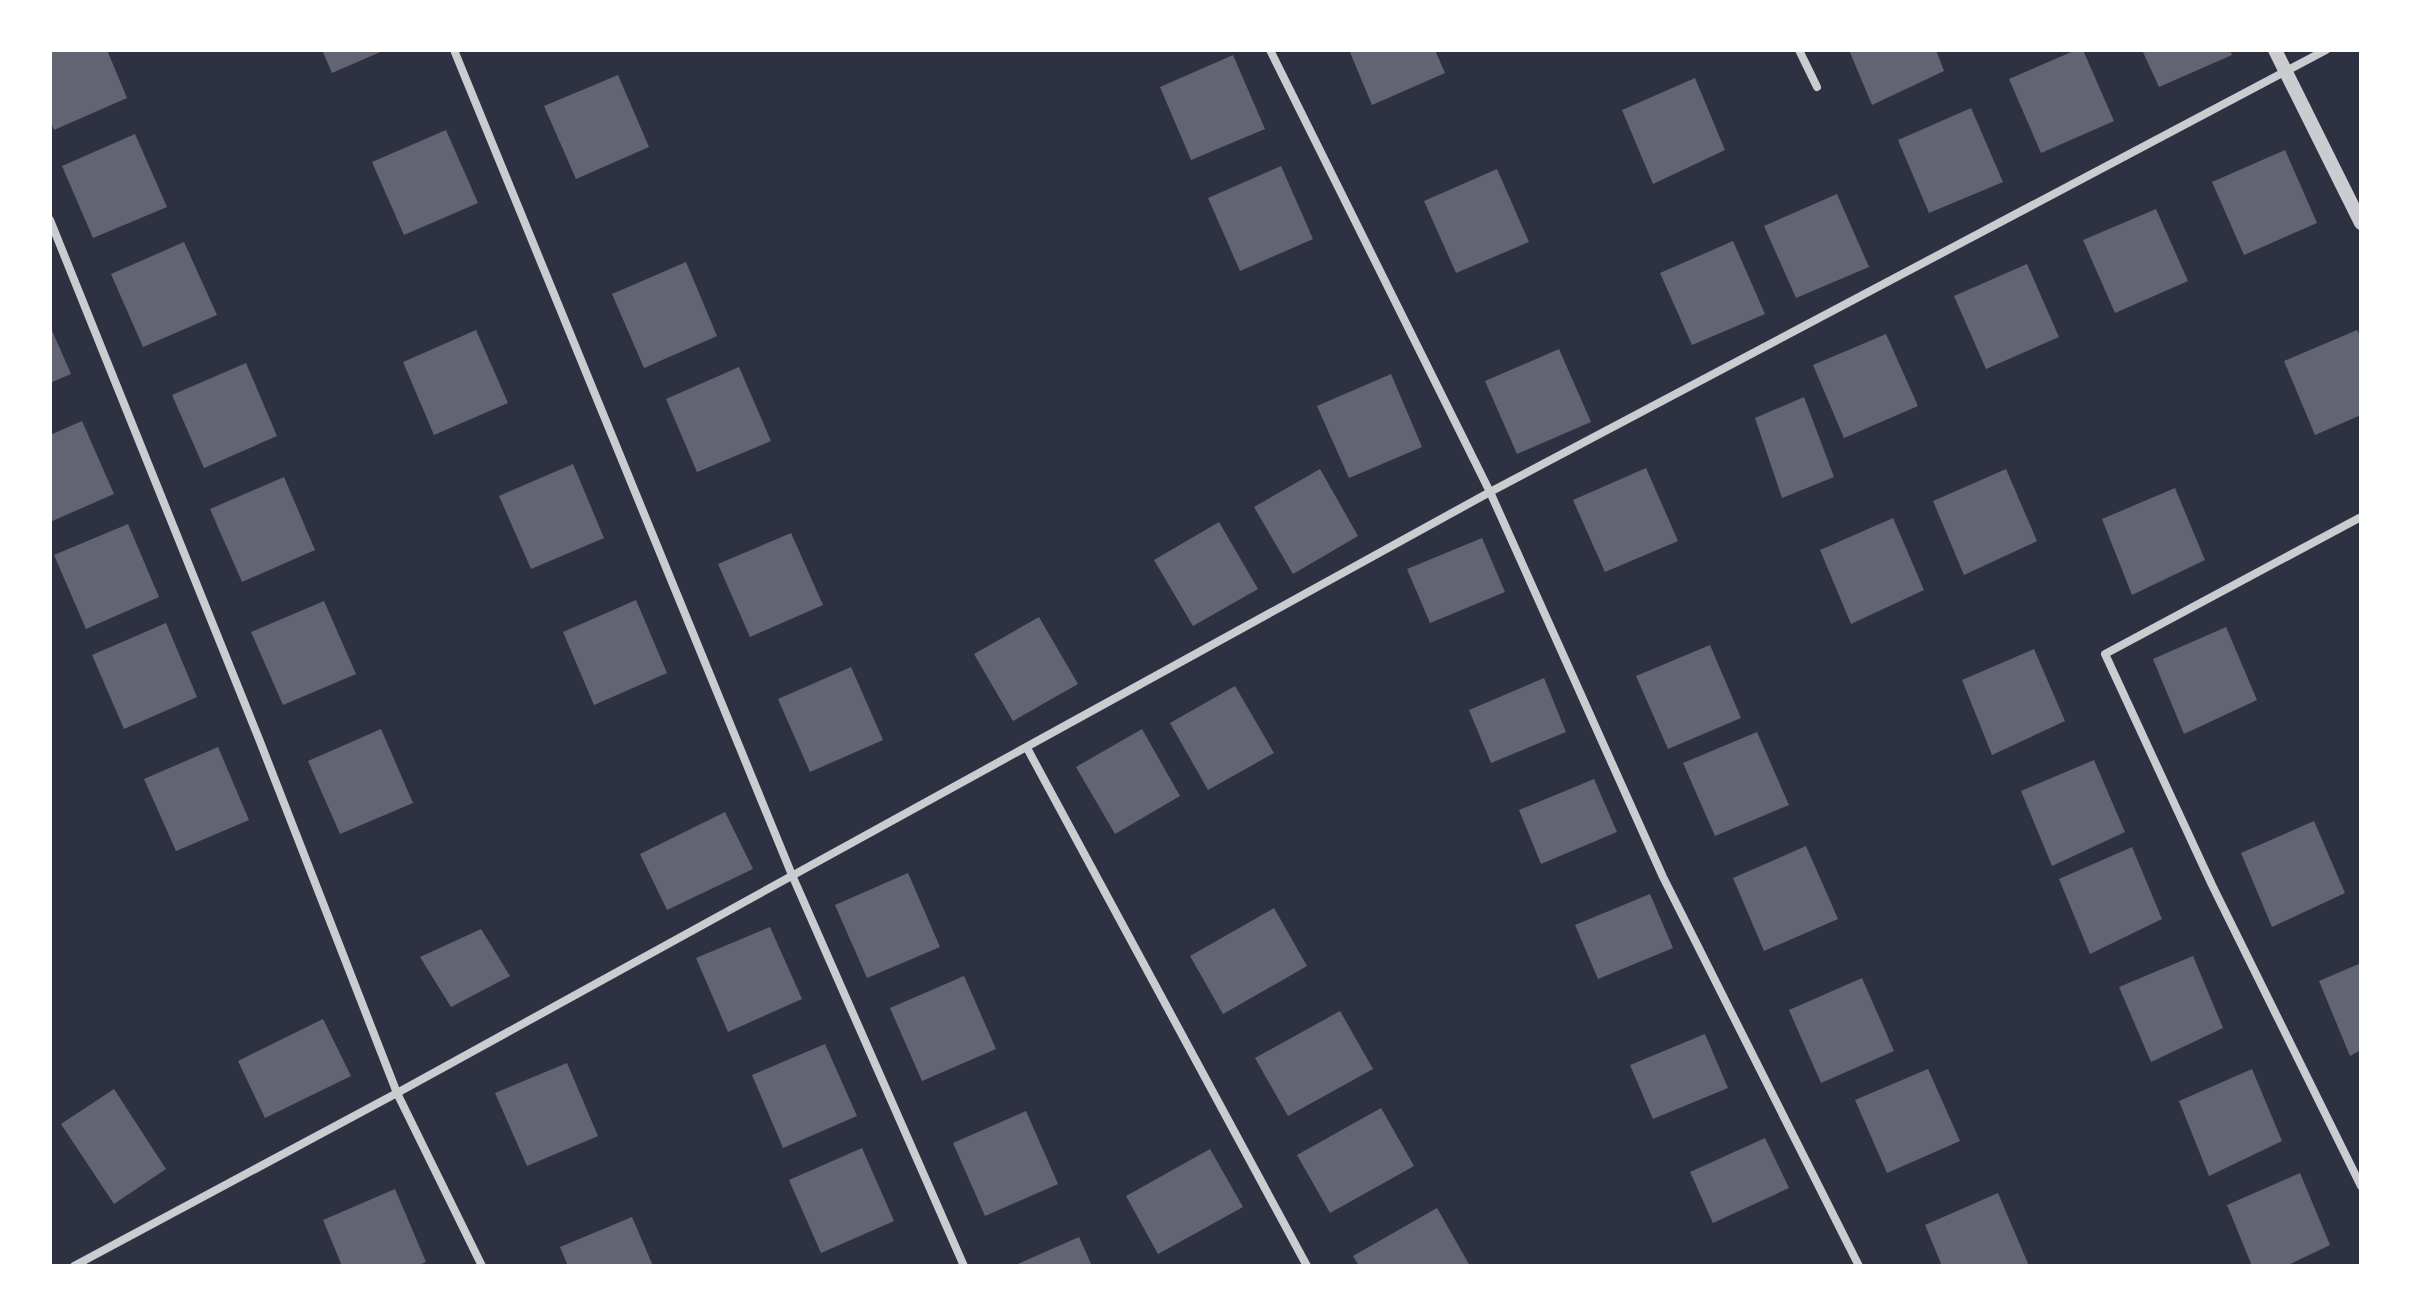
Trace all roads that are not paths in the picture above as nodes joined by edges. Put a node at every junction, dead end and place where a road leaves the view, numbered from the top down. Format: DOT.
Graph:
graph roads {
  1 [pos="454,50"];
  2 [pos="1270,50"];
  3 [pos="1799,50"];
  4 [pos="2275,50"];
  5 [pos="2326,50"];
  6 [pos="2286,70"];
  7 [pos="1817,87"];
  8 [pos="50,220"];
  9 [pos="2361,223"];
  10 [pos="1490,492"];
  11 [pos="2361,517"];
  12 [pos="1027,748"];
  13 [pos="792,875"];
  14 [pos="397,1093"];
  15 [pos="2361,1186"];
  16 [pos="74,1266"];
  17 [pos="482,1266"];
  18 [pos="964,1266"];
  19 [pos="1307,1266"];
  20 [pos="1859,1266"];
  1 -- 13 [label="street"];
  2 -- 10 [label="street"];
  3 -- 7 [label="street"];
  4 -- 6 [label="street"];
  5 -- 6 [label="street"];
  6 -- 9 [label="street"];
  6 -- 10 [label="street"];
  8 -- 14 [label="street"];
  10 -- 12 [label="street"];
  10 -- 20 [label="street"];
  11 -- 15 [label="street"];
  12 -- 13 [label="street"];
  12 -- 19 [label="street"];
  13 -- 14 [label="street"];
  13 -- 18 [label="street"];
  14 -- 16 [label="street"];
  14 -- 17 [label="street"];
}
